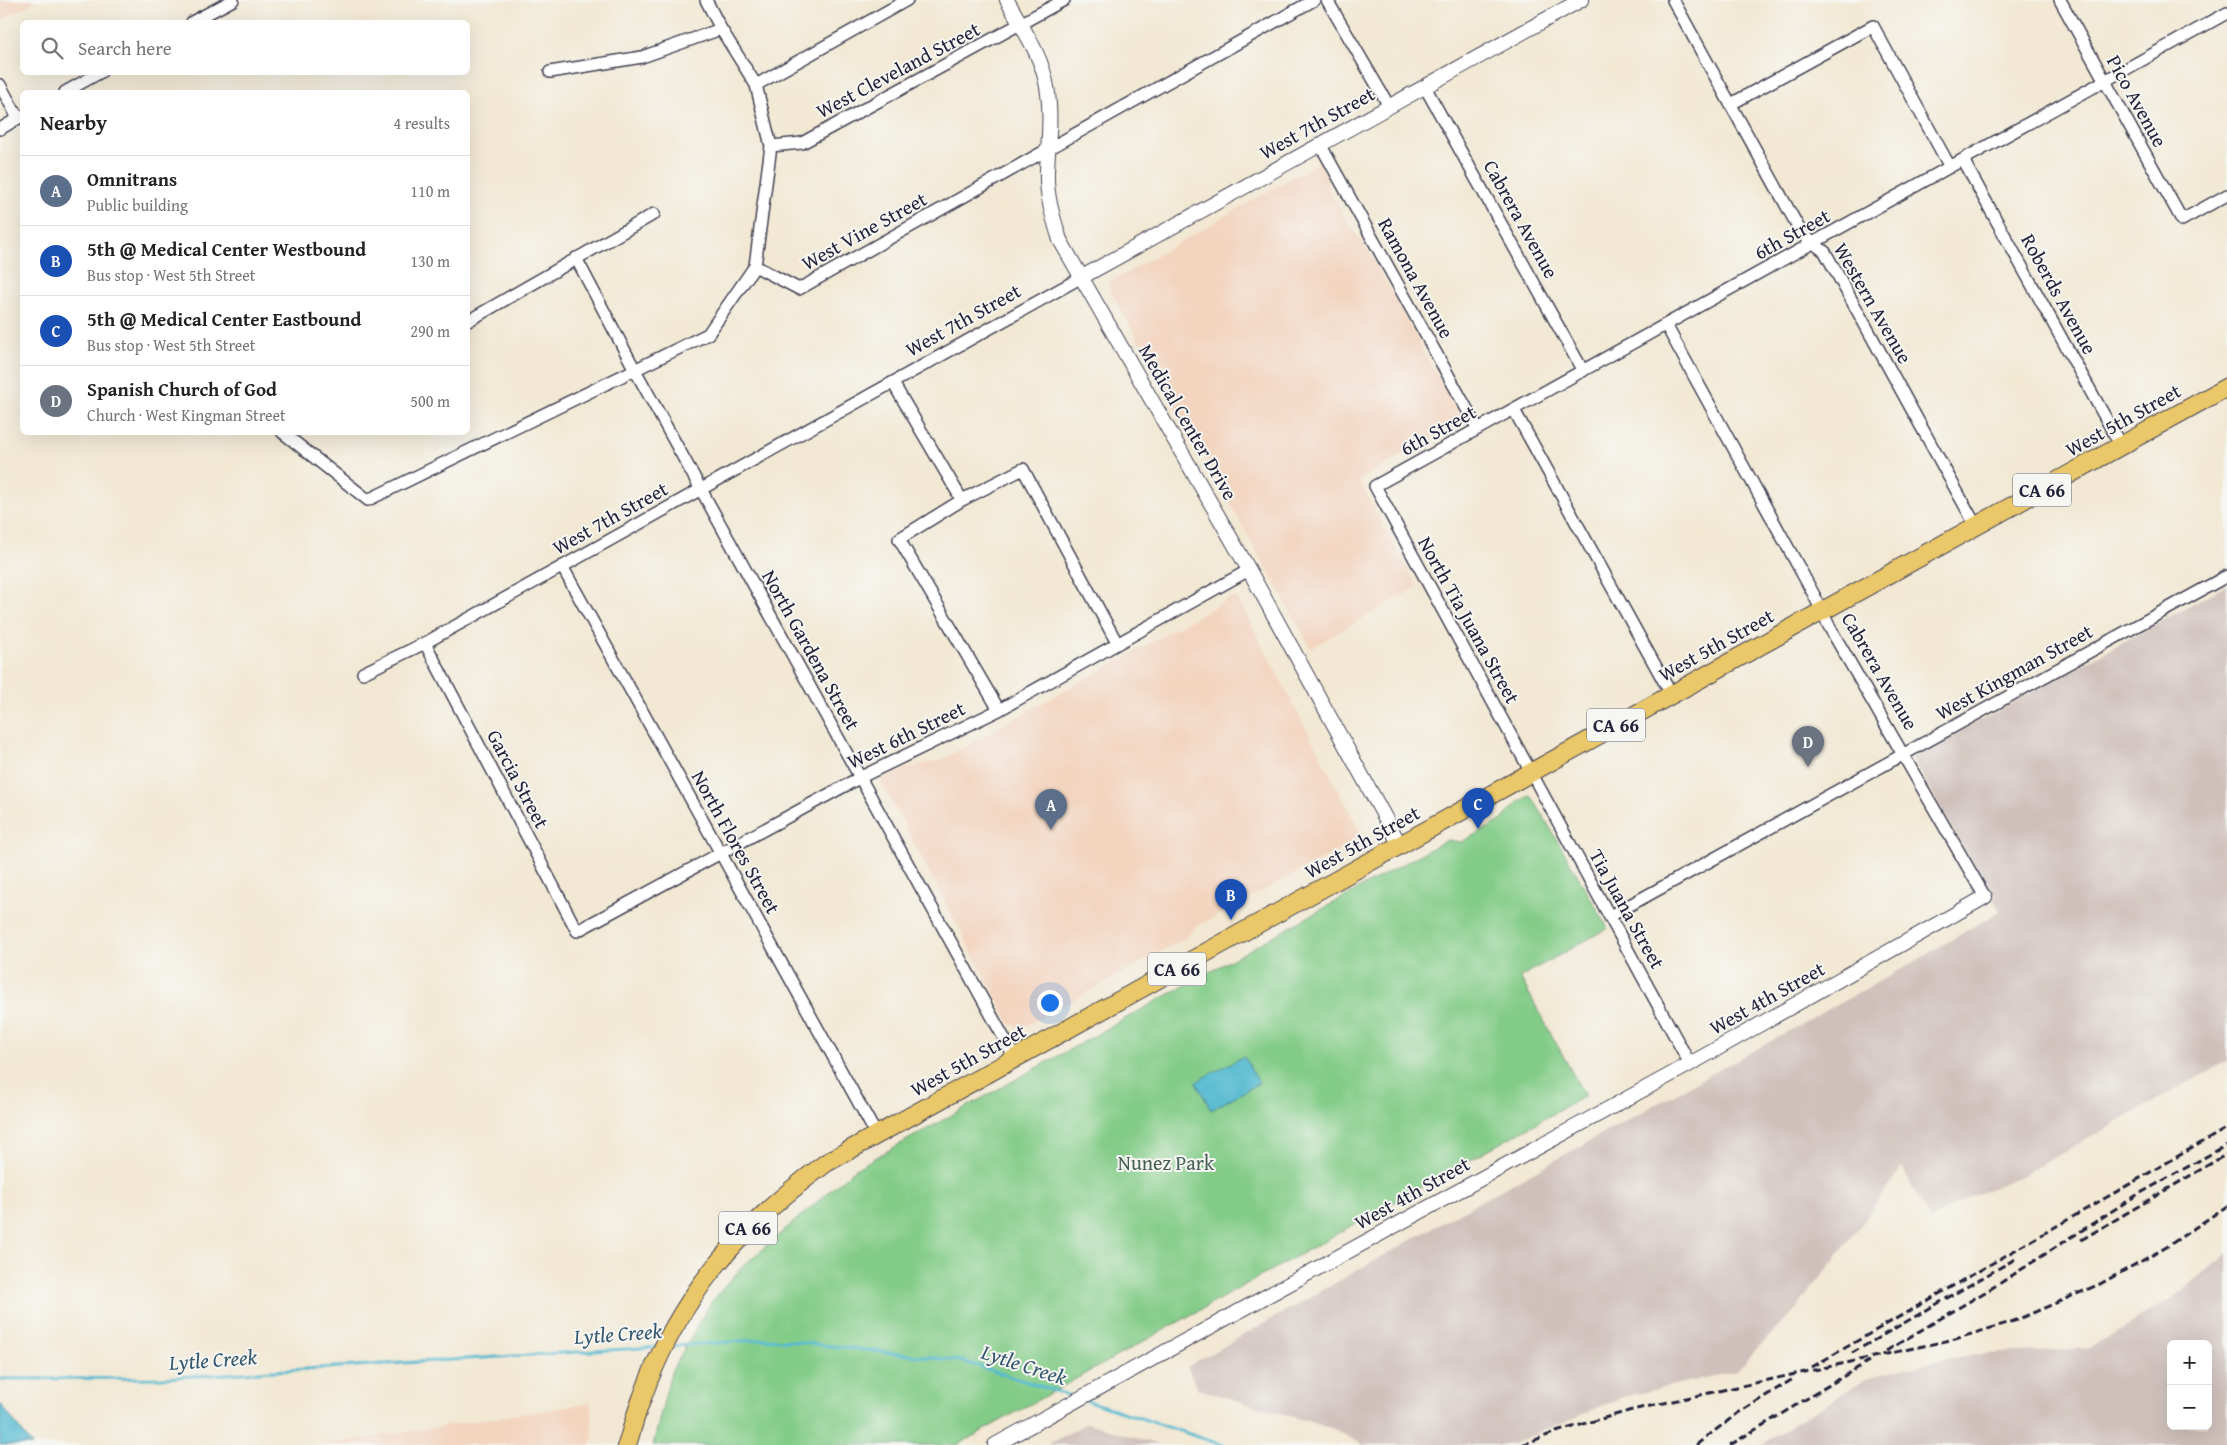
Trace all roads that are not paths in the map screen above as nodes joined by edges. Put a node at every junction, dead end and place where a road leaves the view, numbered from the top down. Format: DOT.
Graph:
graph roads {
  1 [pos="233,0"];
  2 [pos="706,0"];
  3 [pos="907,0"];
  4 [pos="1007,0"];
  5 [pos="1064,0"];
  6 [pos="1314,0"];
  7 [pos="1327,0"];
  8 [pos="1581,0"];
  9 [pos="1673,0"];
  10 [pos="2060,0"];
  11 [pos="2227,13"];
  12 [pos="196,20"];
  13 [pos="1020,24"];
  14 [pos="721,29"];
  15 [pos="550,72"];
  16 [pos="96,75"];
  17 [pos="2105,80"];
  18 [pos="0,85"];
  19 [pos="756,85"];
  20 [pos="1424,87"];
  21 [pos="69,90"];
  22 [pos="1730,104"];
  23 [pos="1388,106"];
  24 [pos="20,117"];
  25 [pos="0,129"];
  26 [pos="1320,144"];
  27 [pos="771,146"];
  28 [pos="1048,150"];
  29 [pos="1963,160"];
  30 [pos="1950,167"];
  31 [pos="2227,195"];
  32 [pos="654,214"];
  33 [pos="1814,243"];
  34 [pos="576,258"];
  35 [pos="754,266"];
  36 [pos="1082,276"];
  37 [pos="470,320"];
  38 [pos="1666,325"];
  39 [pos="635,370"];
  40 [pos="1583,371"];
  41 [pos="893,383"];
  42 [pos="2227,387"];
  43 [pos="1514,410"];
  44 [pos="1478,429"];
  45 [pos="286,435"];
  46 [pos="2121,446"];
  47 [pos="1375,486"];
  48 [pos="701,490"];
  49 [pos="962,500"];
  50 [pos="1976,526"];
  51 [pos="563,568"];
  52 [pos="1249,570"];
  53 [pos="2227,576"];
  54 [pos="1823,611"];
  55 [pos="1117,643"];
  56 [pos="425,644"];
  57 [pos="363,672"];
  58 [pos="1671,694"];
  59 [pos="1000,710"];
  60 [pos="1904,754"];
  61 [pos="1531,772"];
  62 [pos="861,777"];
  63 [pos="1400,845"];
  64 [pos="721,853"];
  65 [pos="1985,897"];
  66 [pos="1610,916"];
  67 [pos="577,931"];
  68 [pos="1848,975"];
  69 [pos="1015,1058"];
  70 [pos="1690,1064"];
  71 [pos="876,1134"];
  72 [pos="627,1445"];
  73 [pos="995,1445"];
  1 -- 12 [label="street"];
  2 -- 14 [label="street"];
  3 -- 19 [label="street"];
  4 -- 13 [label="street, Medical Center Drive"];
  5 -- 13 [label="street, West Cleveland Street"];
  6 -- 28 [label="street, West Vine Street"];
  7 -- 23 [label="street"];
  8 -- 20 [label="street, West 7th Street"];
  9 -- 22 [label="street, Western Avenue"];
  10 -- 17 [label="street, Pico Avenue"];
  11 -- 17 [label="street, 6th Street"];
  13 -- 27 [label="street, West Cleveland Street"];
  13 -- 28 [label="street, Medical Center Drive"];
  14 -- 15 [label="street"];
  14 -- 19 [label="street"];
  16 -- 21 [label="street"];
  17 -- 29 [label="street, 6th Street"];
  17 -- 31 [label="street, Pico Avenue"];
  18 -- 24 [label="street"];
  19 -- 27 [label="street"];
  20 -- 23 [label="street, West 7th Street"];
  20 -- 40 [label="street, Cabrera Avenue"];
  22 -- 30 [label="street"];
  22 -- 33 [label="street, Western Avenue"];
  23 -- 26 [label="street, West 7th Street"];
  24 -- 25 [label="street"];
  26 -- 36 [label="street, West 7th Street"];
  26 -- 44 [label="street, Ramona Avenue"];
  27 -- 35 [label="street"];
  28 -- 35 [label="street, West Vine Street"];
  28 -- 36 [label="street, Medical Center Drive"];
  29 -- 30 [label="street, 6th Street"];
  29 -- 46 [label="street, Roberds Avenue"];
  30 -- 33 [label="street, 6th Street"];
  32 -- 34 [label="street"];
  33 -- 38 [label="street, 6th Street"];
  33 -- 50 [label="street, Western Avenue"];
  34 -- 37 [label="street"];
  34 -- 39 [label="street, North Gardena Street"];
  35 -- 39 [label="street"];
  36 -- 41 [label="street, West 7th Street"];
  36 -- 52 [label="street, Medical Center Drive"];
  38 -- 40 [label="street, 6th Street"];
  38 -- 54 [label="street, Cabrera Avenue"];
  39 -- 45 [label="street"];
  39 -- 48 [label="street, North Gardena Street"];
  40 -- 43 [label="street, 6th Street"];
  41 -- 48 [label="street, West 7th Street"];
  41 -- 49 [label="street"];
  42 -- 46 [label="main road, West 5th Street / CA 66"];
  43 -- 44 [label="street, 6th Street"];
  43 -- 58 [label="street"];
  44 -- 47 [label="street, 6th Street"];
  46 -- 50 [label="main road, West 5th Street / CA 66"];
  47 -- 61 [label="street, North Tia Juana Street"];
  48 -- 51 [label="street, West 7th Street"];
  48 -- 62 [label="street, North Gardena Street"];
  49 -- 55 [label="street"];
  49 -- 59 [label="street"];
  50 -- 54 [label="main road, West 5th Street / CA 66"];
  51 -- 56 [label="street, West 7th Street"];
  51 -- 64 [label="street, North Flores Street"];
  52 -- 55 [label="street, West 6th Street"];
  52 -- 63 [label="street, Medical Center Drive"];
  53 -- 60 [label="street, West Kingman Street"];
  54 -- 58 [label="main road, West 5th Street / CA 66"];
  54 -- 60 [label="street, Cabrera Avenue"];
  55 -- 59 [label="street, West 6th Street"];
  56 -- 57 [label="street, West 7th Street"];
  56 -- 67 [label="street, Garcia Street"];
  58 -- 61 [label="main road, West 5th Street / CA 66"];
  59 -- 62 [label="street, West 6th Street"];
  60 -- 65 [label="street, Cabrera Avenue"];
  60 -- 66 [label="street, West Kingman Street"];
  61 -- 63 [label="main road, West 5th Street / CA 66"];
  61 -- 66 [label="street, Tia Juana Street"];
  62 -- 64 [label="street, West 6th Street"];
  62 -- 69 [label="street, North Gardena Street"];
  63 -- 69 [label="main road, West 5th Street / CA 66"];
  64 -- 67 [label="street, West 6th Street"];
  64 -- 71 [label="street, North Flores Street"];
  65 -- 68 [label="street, Cabrera Avenue"];
  66 -- 70 [label="street, Tia Juana Street"];
  68 -- 70 [label="street, West 4th Street"];
  69 -- 71 [label="main road, West 5th Street / CA 66"];
  70 -- 73 [label="street, West 4th Street"];
  71 -- 72 [label="main road, West 5th Street / CA 66"];
}
